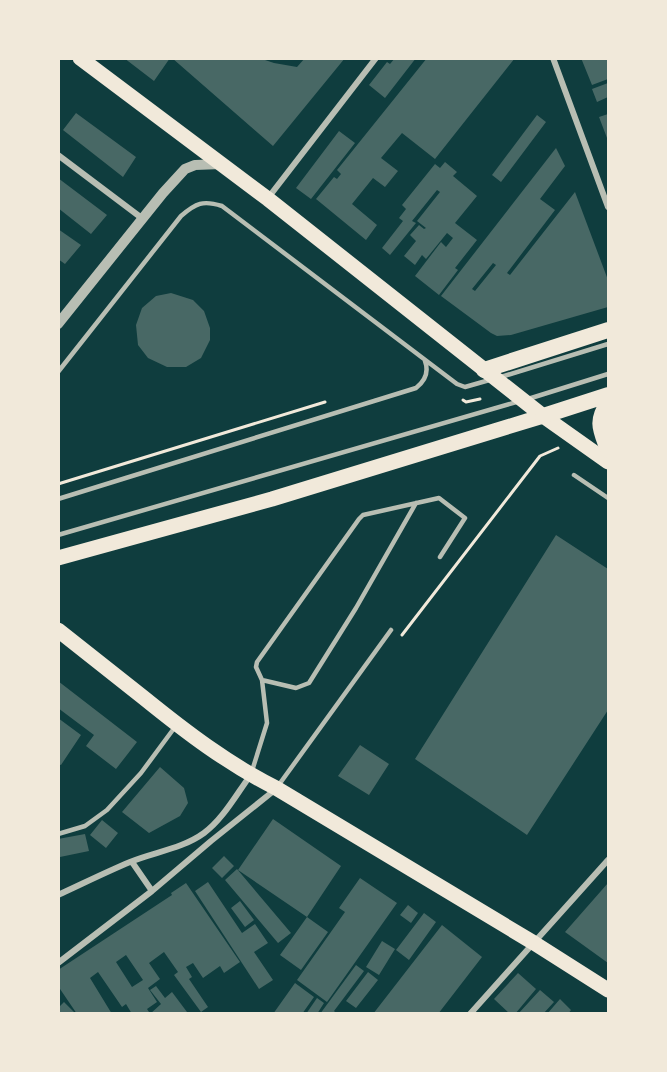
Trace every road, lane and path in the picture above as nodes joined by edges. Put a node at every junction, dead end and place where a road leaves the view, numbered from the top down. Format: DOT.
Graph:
graph roads {
  1 [pos="80,58"];
  2 [pos="376,58"];
  3 [pos="553,58"];
  4 [pos="58,155"];
  5 [pos="221,164"];
  6 [pos="267,199"];
  7 [pos="609,207"];
  8 [pos="143,219"];
  9 [pos="60,320"];
  10 [pos="609,330"];
  11 [pos="609,344"];
  12 [pos="424,359"];
  13 [pos="58,372"];
  14 [pos="609,374"];
  15 [pos="494,378"];
  16 [pos="609,395"];
  17 [pos="523,400"];
  18 [pos="609,403"];
  19 [pos="543,416"];
  20 [pos="575,439"];
  21 [pos="609,450"];
  22 [pos="609,462"];
  23 [pos="574,475"];
  24 [pos="609,498"];
  25 [pos="58,499"];
  26 [pos="416,503"];
  27 [pos="58,535"];
  28 [pos="440,557"];
  29 [pos="58,558"];
  30 [pos="58,630"];
  31 [pos="391,630"];
  32 [pos="396,642"];
  33 [pos="262,680"];
  34 [pos="177,724"];
  35 [pos="250,776"];
  36 [pos="276,789"];
  37 [pos="58,834"];
  38 [pos="609,860"];
  39 [pos="132,861"];
  40 [pos="152,891"];
  41 [pos="58,896"];
  42 [pos="534,943"];
  43 [pos="58,963"];
  44 [pos="609,990"];
  45 [pos="470,1014"];
  1 -- 5 [label="main road"];
  2 -- 6 [label="street"];
  3 -- 7 [label="street"];
  4 -- 8 [label="street"];
  5 -- 6 [label="main road"];
  5 -- 8 [label="street"];
  6 -- 15 [label="main road"];
  8 -- 9 [label="street"];
  10 -- 15 [label="highway"];
  11 -- 15 [label="lane"];
  12 -- 13 [label="lane"];
  12 -- 15 [label="lane"];
  12 -- 25 [label="lane"];
  14 -- 17 [label="lane"];
  15 -- 17 [label="main road"];
  16 -- 19 [label="highway"];
  17 -- 19 [label="main road"];
  17 -- 27 [label="lane"];
  18 -- 21 [label="highway"];
  19 -- 20 [label="main road"];
  19 -- 29 [label="main road"];
  20 -- 22 [label="main road"];
  20 -- 32 [label="path"];
  23 -- 24 [label="lane"];
  26 -- 28 [label="lane"];
  26 -- 33 [label="lane"];
  26 -- 33 [label="lane"];
  30 -- 34 [label="main road"];
  31 -- 36 [label="lane"];
  33 -- 35 [label="lane"];
  34 -- 35 [label="main road"];
  34 -- 37 [label="lane"];
  35 -- 36 [label="main road"];
  35 -- 39 [label="street"];
  36 -- 40 [label="street"];
  36 -- 42 [label="main road"];
  38 -- 42 [label="street"];
  39 -- 40 [label="street"];
  39 -- 41 [label="street"];
  40 -- 43 [label="street"];
  42 -- 44 [label="main road"];
  42 -- 45 [label="street"];
}
